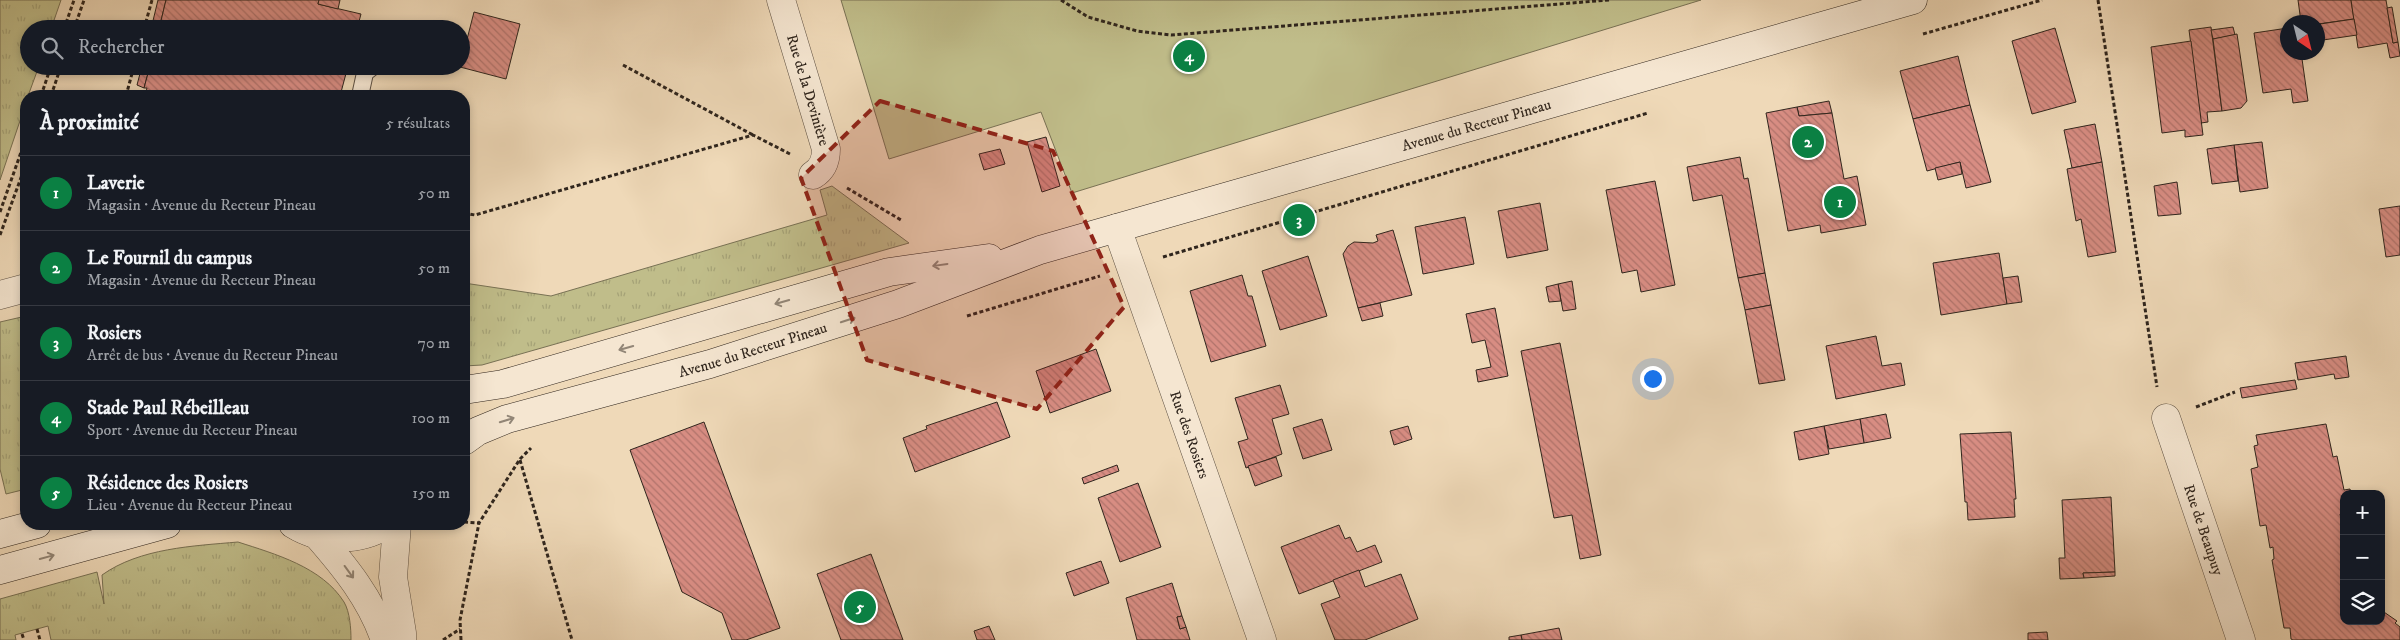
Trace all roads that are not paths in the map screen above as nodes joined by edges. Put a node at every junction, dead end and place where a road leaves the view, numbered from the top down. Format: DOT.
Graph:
graph roads {
  1 [pos="781,0"];
  2 [pos="1913,0"];
  3 [pos="365,75"];
  4 [pos="361,90"];
  5 [pos="816,173"];
  6 [pos="1117,228"];
  7 [pos="1040,250"];
  8 [pos="20,290"];
  9 [pos="0,295"];
  10 [pos="470,389"];
  11 [pos="2166,418"];
  12 [pos="470,437"];
  13 [pos="20,529"];
  14 [pos="145,530"];
  15 [pos="306,530"];
  16 [pos="309,530"];
  17 [pos="374,530"];
  18 [pos="397,530"];
  19 [pos="0,534"];
  20 [pos="0,570"];
  21 [pos="385,640"];
  22 [pos="402,640"];
  23 [pos="1262,640"];
  24 [pos="2241,640"];
  1 -- 5 [label="main road, Rue de la Devinière"];
  2 -- 6 [label="main road, Avenue du Recteur Pineau"];
  3 -- 4 [label="lane"];
  6 -- 7 [label="main road, Avenue du Recteur Pineau"];
  6 -- 23 [label="main road, Rue des Rosiers"];
  7 -- 10 [label="main road, Avenue du Recteur Pineau, one-way"];
  12 -- 7 [label="main road, Avenue du Recteur Pineau, one-way"];
  8 -- 9 [label="main road"];
  11 -- 24 [label="main road, Rue de Beaupuy"];
  13 -- 19 [label="main road"];
  20 -- 14 [label="main road, one-way"];
  15 -- 21 [label="main road, one-way"];
  16 -- 17 [label="main road"];
  18 -- 22 [label="main road"];
}
